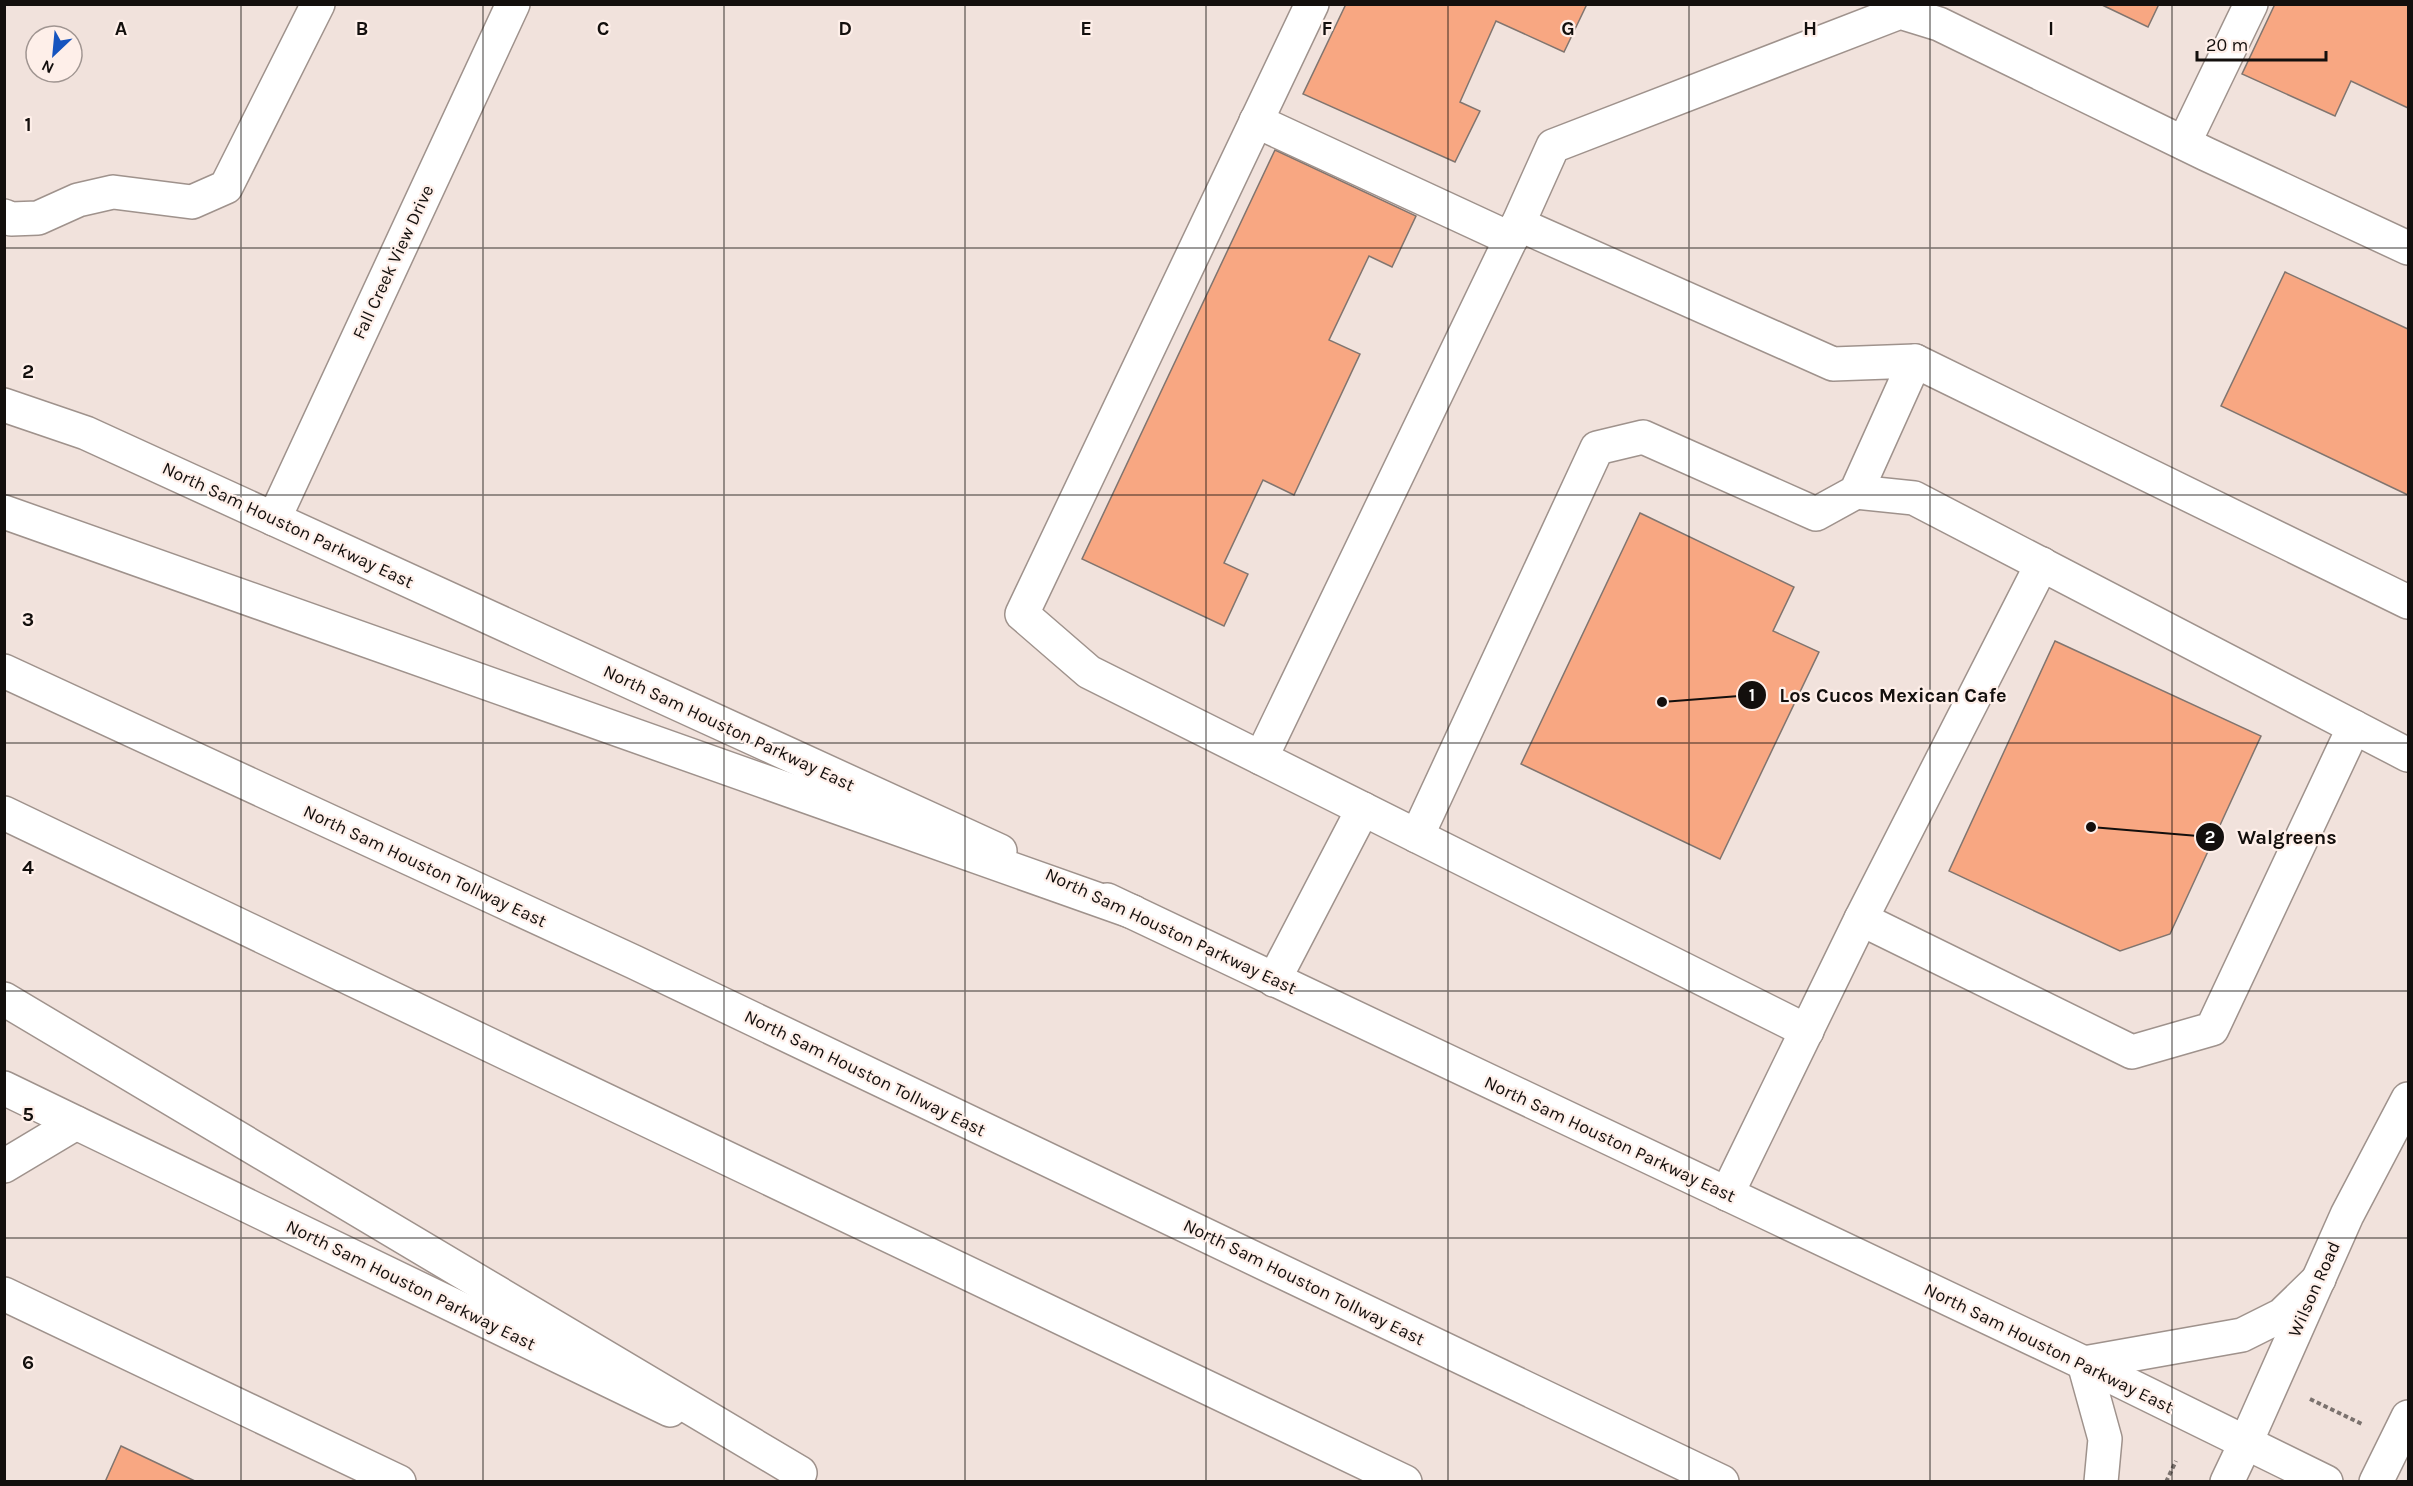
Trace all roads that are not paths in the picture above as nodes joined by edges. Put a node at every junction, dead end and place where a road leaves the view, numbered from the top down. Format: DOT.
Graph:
graph roads {
  1 [pos="318,4"];
  2 [pos="513,4"];
  3 [pos="1312,4"];
  4 [pos="2251,4"];
  5 [pos="1256,121"];
  6 [pos="2184,143"];
  7 [pos="4,216"];
  8 [pos="1515,231"];
  9 [pos="2409,248"];
  10 [pos="1915,361"];
  11 [pos="4,405"];
  12 [pos="1856,492"];
  13 [pos="4,512"];
  14 [pos="274,519"];
  15 [pos="2042,564"];
  16 [pos="2409,602"];
  17 [pos="4,671"];
  18 [pos="2354,727"];
  19 [pos="2409,755"];
  20 [pos="1261,758"];
  21 [pos="1362,809"];
  22 [pos="4,813"];
  23 [pos="1418,836"];
  24 [pos="1133,912"];
  25 [pos="1861,918"];
  26 [pos="1274,980"];
  27 [pos="4,999"];
  28 [pos="1807,1030"];
  29 [pos="4,1088"];
  30 [pos="2409,1099"];
  31 [pos="76,1123"];
  32 [pos="4,1166"];
  33 [pos="1727,1194"];
  34 [pos="2319,1279"];
  35 [pos="4,1294"];
  36 [pos="2084,1363"];
  37 [pos="2409,1417"];
  38 [pos="2246,1442"];
  39 [pos="809,1477"];
  40 [pos="399,1482"];
  41 [pos="1405,1482"];
  42 [pos="1722,1482"];
  43 [pos="2101,1482"];
  44 [pos="2227,1482"];
  45 [pos="2326,1482"];
  46 [pos="2376,1482"];
  1 -- 7 [label="main road"];
  2 -- 14 [label="main road, Fall Creek View Drive"];
  3 -- 5 [label="main road"];
  4 -- 6 [label="main road"];
  5 -- 8 [label="main road"];
  5 -- 20 [label="main road"];
  6 -- 8 [label="main road"];
  6 -- 9 [label="main road"];
  8 -- 10 [label="main road"];
  8 -- 20 [label="main road"];
  10 -- 12 [label="main road"];
  10 -- 16 [label="main road"];
  11 -- 14 [label="main road, North Sam Houston Parkway East"];
  12 -- 15 [label="main road"];
  12 -- 23 [label="main road"];
  13 -- 24 [label="main road"];
  14 -- 24 [label="main road, North Sam Houston Parkway East"];
  15 -- 18 [label="main road"];
  15 -- 25 [label="main road"];
  17 -- 42 [label="main road, North Sam Houston Tollway East"];
  18 -- 19 [label="main road"];
  18 -- 25 [label="main road"];
  20 -- 21 [label="main road"];
  21 -- 23 [label="main road"];
  21 -- 26 [label="main road"];
  22 -- 41 [label="main road"];
  23 -- 28 [label="main road"];
  24 -- 26 [label="main road, North Sam Houston Parkway East"];
  25 -- 28 [label="main road"];
  26 -- 33 [label="main road, North Sam Houston Parkway East"];
  27 -- 39 [label="main road"];
  28 -- 33 [label="main road"];
  29 -- 31 [label="main road, North Sam Houston Parkway East"];
  30 -- 34 [label="main road, Wilson Road"];
  31 -- 32 [label="main road"];
  31 -- 39 [label="main road, North Sam Houston Parkway East"];
  33 -- 36 [label="main road, North Sam Houston Parkway East"];
  34 -- 36 [label="main road"];
  34 -- 38 [label="main road, Wilson Road"];
  35 -- 40 [label="main road"];
  36 -- 38 [label="main road, North Sam Houston Parkway East"];
  36 -- 43 [label="main road"];
  37 -- 46 [label="main road"];
  38 -- 44 [label="main road, Wilson Road"];
  38 -- 45 [label="main road, North Sam Houston Parkway East"];
}
